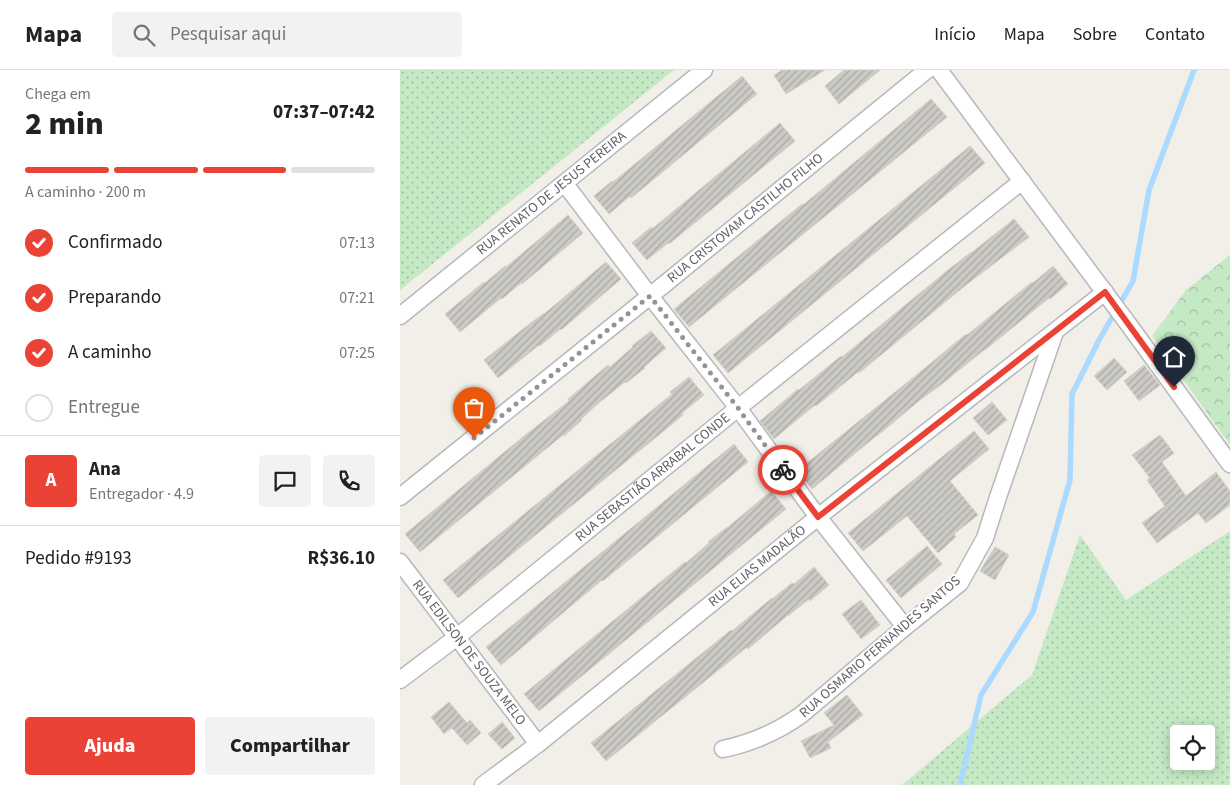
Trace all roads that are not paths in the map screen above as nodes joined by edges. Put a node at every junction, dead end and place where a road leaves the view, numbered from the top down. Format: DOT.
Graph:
graph roads {
  1 [pos="704,70"];
  2 [pos="927,70"];
  3 [pos="939,70"];
  4 [pos="1022,181"];
  5 [pos="564,184"];
  6 [pos="650,296"];
  7 [pos="1108,297"];
  8 [pos="400,316"];
  9 [pos="1055,332"];
  10 [pos="738,408"];
  11 [pos="1230,464"];
  12 [pos="400,497"];
  13 [pos="818,517"];
  14 [pos="400,562"];
  15 [pos="905,627"];
  16 [pos="456,637"];
  17 [pos="400,680"];
  18 [pos="538,744"];
  19 [pos="723,749"];
  20 [pos="483,785"];
  1 -- 5 [label="street, RUA RENATO DE JESUS PEREIRA"];
  2 -- 6 [label="street, RUA CRISTOVAM CASTILHO FILHO"];
  3 -- 4 [label="street"];
  4 -- 7 [label="street"];
  4 -- 10 [label="street, RUA SEBASTIÃO ARRABAL CONDE"];
  5 -- 6 [label="street"];
  5 -- 8 [label="street, RUA RENATO DE JESUS PEREIRA"];
  6 -- 10 [label="street"];
  6 -- 12 [label="street, RUA CRISTOVAM CASTILHO FILHO"];
  7 -- 9 [label="street, RUA ELIAS MADALÃO"];
  7 -- 11 [label="street"];
  9 -- 13 [label="street, RUA ELIAS MADALÃO"];
  9 -- 15 [label="street, RUA OSMARIO FERNANDES SANTOS"];
  10 -- 13 [label="street"];
  10 -- 16 [label="street, RUA SEBASTIÃO ARRABAL CONDE"];
  13 -- 15 [label="street"];
  13 -- 18 [label="street, RUA ELIAS MADALÃO"];
  14 -- 16 [label="street, RUA EDILSON DE SOUZA MELO"];
  15 -- 19 [label="street, RUA OSMARIO FERNANDES SANTOS"];
  16 -- 17 [label="street, RUA SEBASTIÃO ARRABAL CONDE"];
  16 -- 18 [label="street, RUA EDILSON DE SOUZA MELO"];
  18 -- 20 [label="street, RUA ELIAS MADALÃO"];
}
